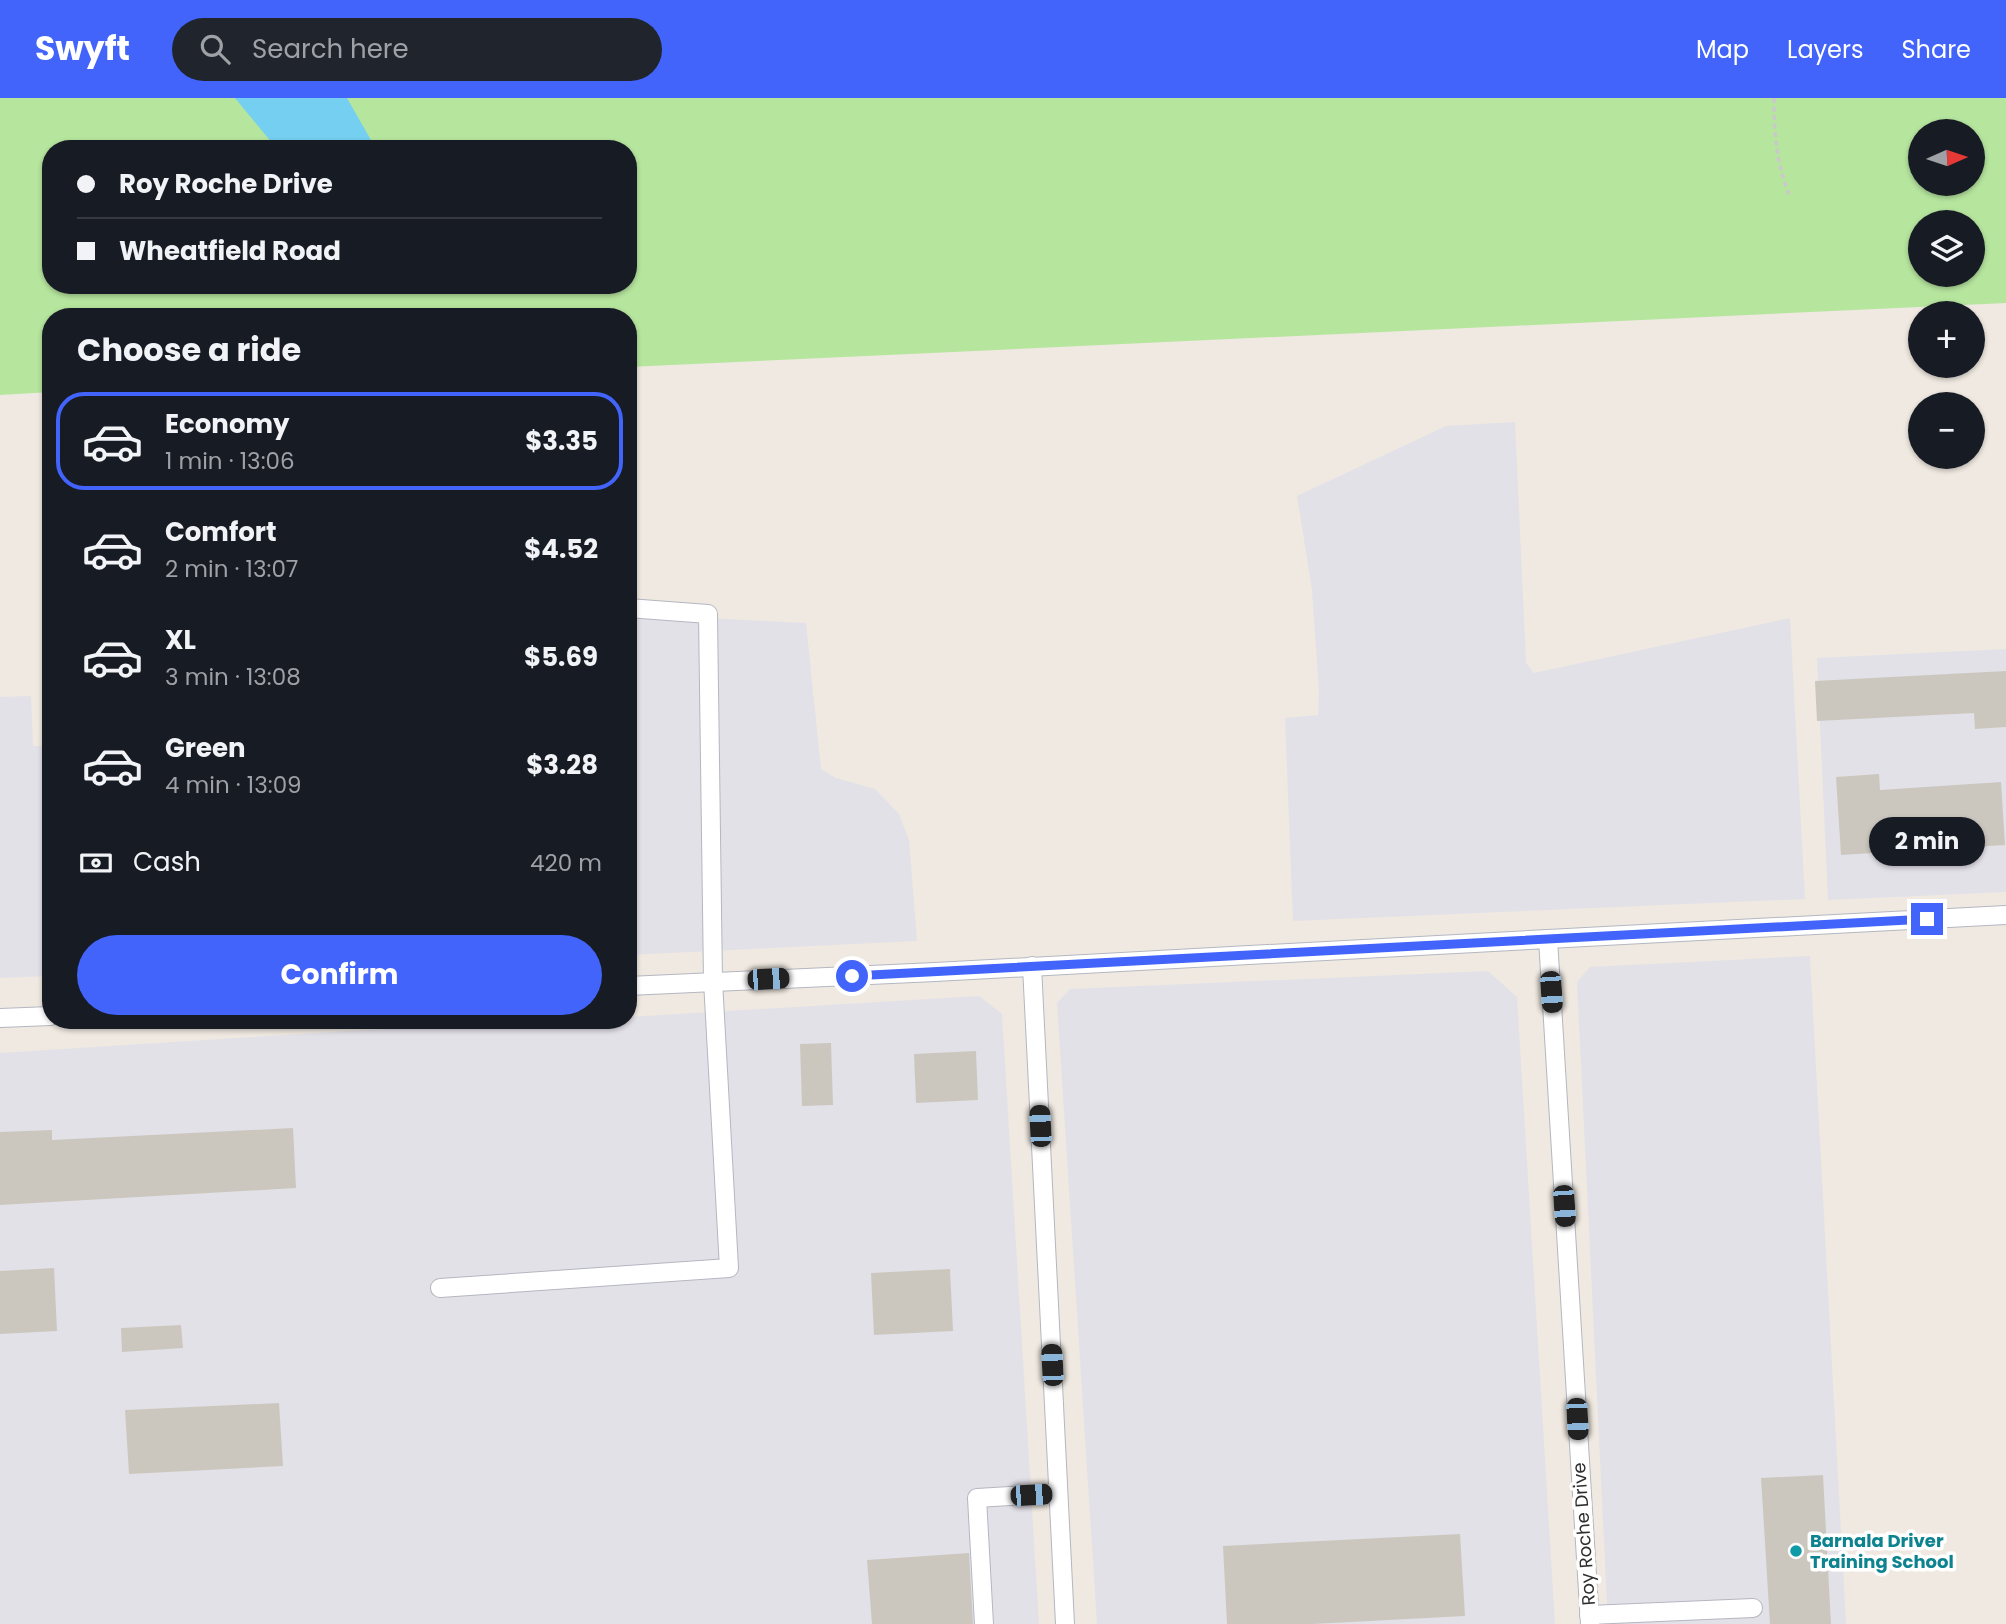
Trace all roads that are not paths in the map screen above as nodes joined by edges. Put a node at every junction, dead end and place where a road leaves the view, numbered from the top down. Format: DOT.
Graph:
graph roads {
  1 [pos="637,609"];
  2 [pos="2006,915"];
  3 [pos="1548,939"];
  4 [pos="1032,966"];
  5 [pos="713,981"];
  6 [pos="637,985"];
  7 [pos="42,1016"];
  8 [pos="0,1018"];
  9 [pos="440,1288"];
  10 [pos="1058,1493"];
  11 [pos="1753,1608"];
  12 [pos="1590,1619"];
  13 [pos="984,1624"];
  14 [pos="1065,1624"];
  1 -- 5 [label="street"];
  2 -- 3 [label="street"];
  3 -- 4 [label="street"];
  3 -- 12 [label="street, Roy Roche Drive"];
  4 -- 5 [label="street"];
  4 -- 10 [label="street"];
  5 -- 6 [label="street"];
  5 -- 9 [label="street"];
  7 -- 8 [label="street"];
  10 -- 13 [label="street"];
  10 -- 14 [label="street"];
  11 -- 12 [label="street"];
}
